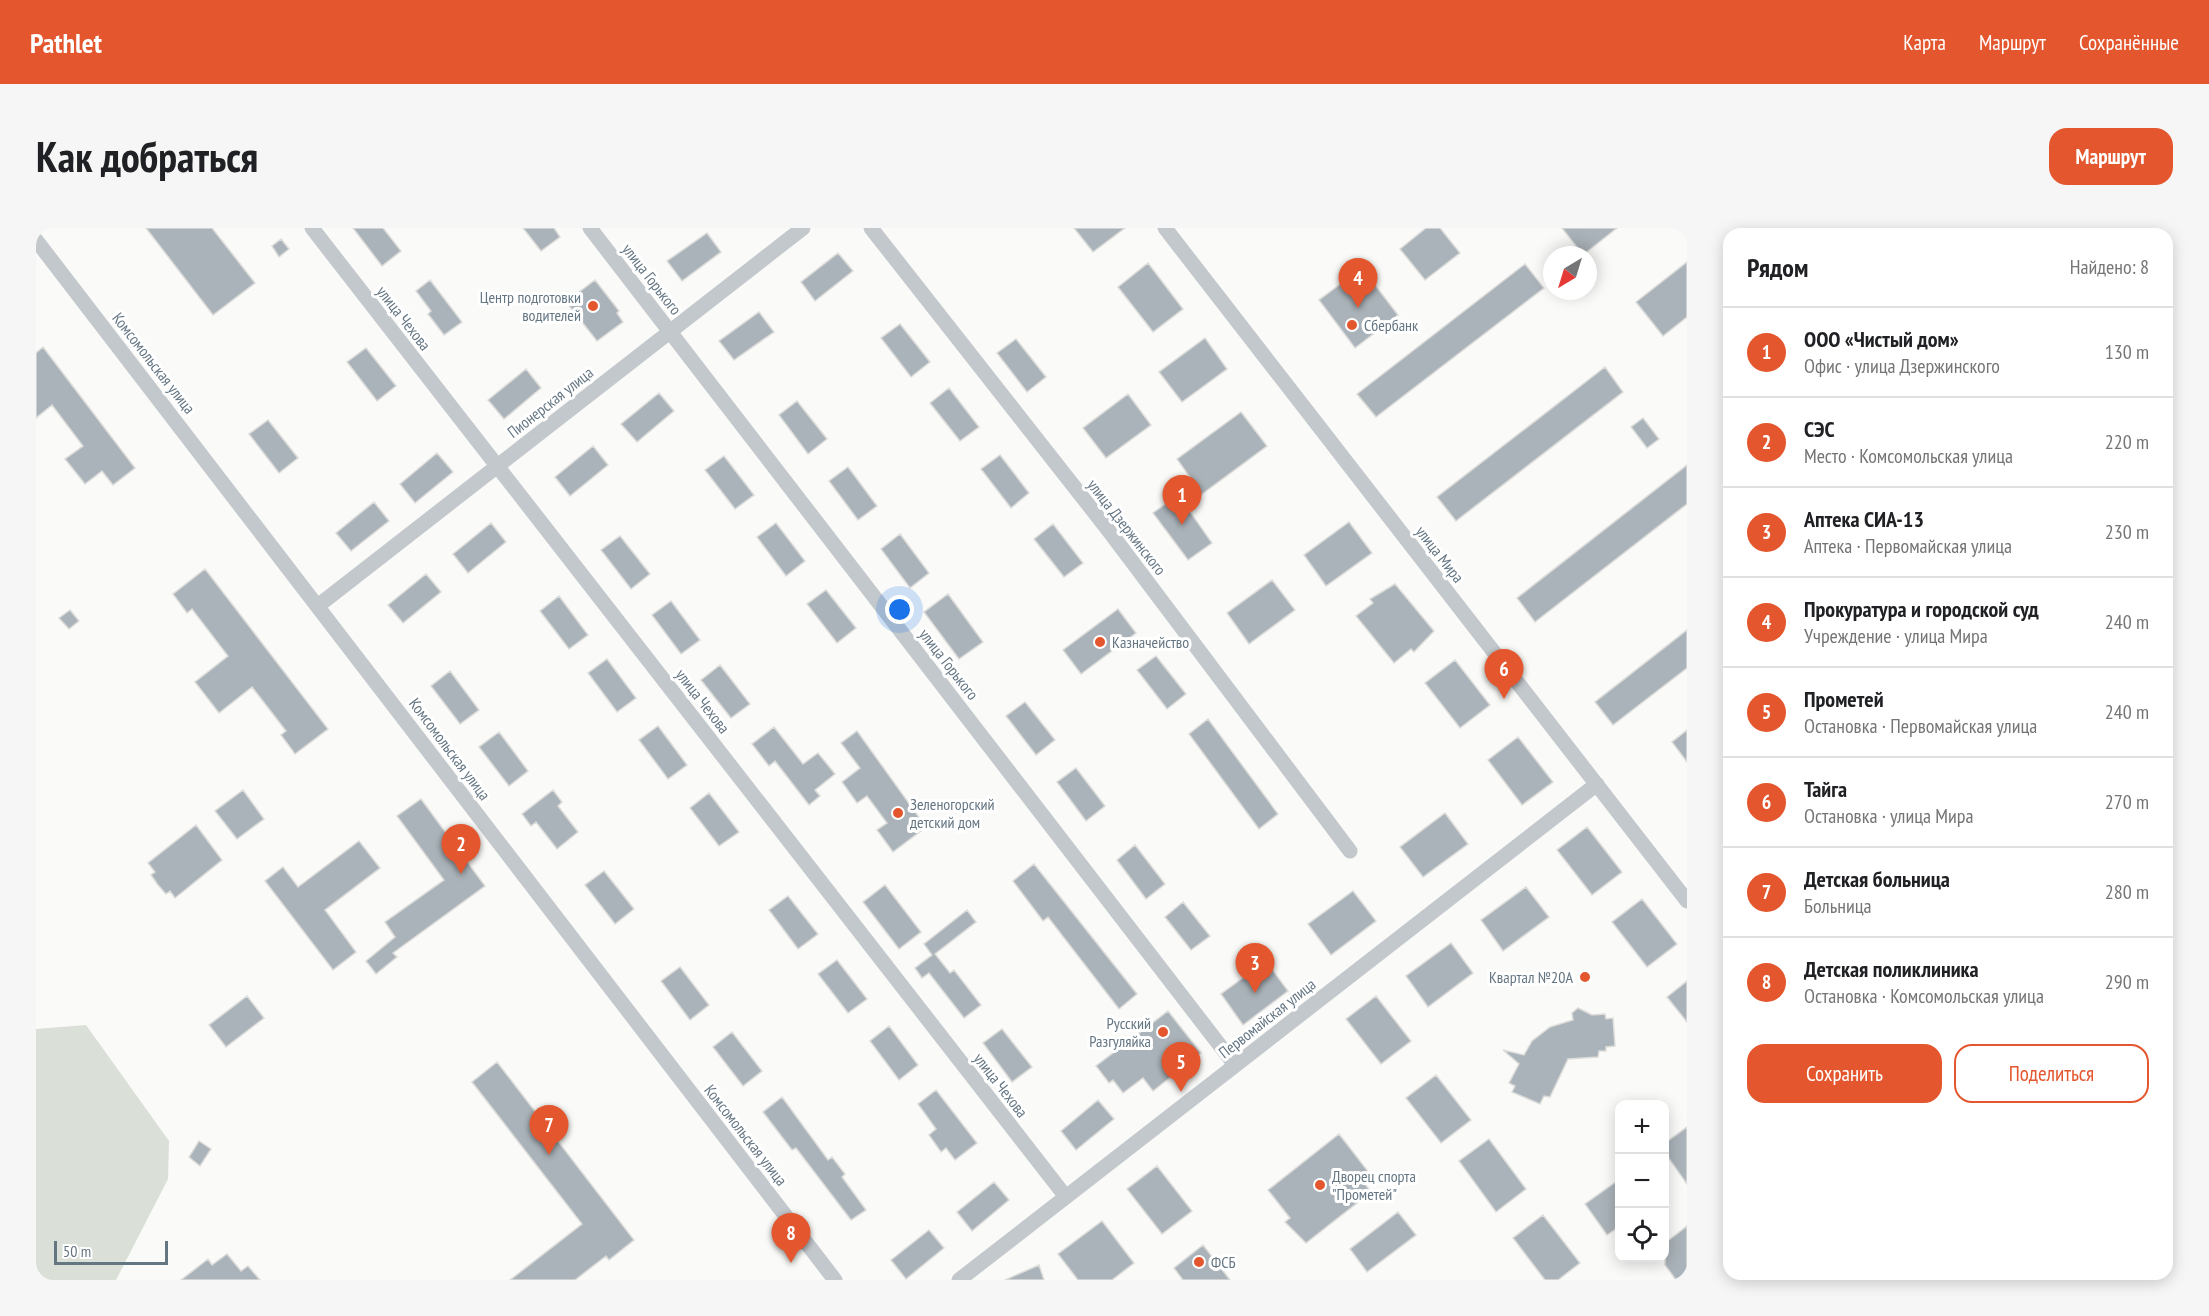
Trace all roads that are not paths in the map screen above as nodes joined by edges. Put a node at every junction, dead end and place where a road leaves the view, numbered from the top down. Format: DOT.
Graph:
graph roads {
  1 [pos="312,228"];
  2 [pos="590,228"];
  3 [pos="803,228"];
  4 [pos="871,228"];
  5 [pos="1165,228"];
  6 [pos="36,240"];
  7 [pos="670,332"];
  8 [pos="497,466"];
  9 [pos="319,605"];
  10 [pos="1596,784"];
  11 [pos="1350,851"];
  12 [pos="1687,902"];
  13 [pos="1235,1065"];
  14 [pos="1066,1197"];
  15 [pos="835,1280"];
  16 [pos="958,1280"];
  1 -- 8 [label="street, улица Чехова"];
  2 -- 7 [label="street, улица Горького"];
  3 -- 7 [label="street, Пионерская улица"];
  4 -- 11 [label="street, улица Дзержинского"];
  5 -- 10 [label="street, улица Мира"];
  6 -- 9 [label="street, Комсомольская улица"];
  7 -- 8 [label="street, Пионерская улица"];
  7 -- 13 [label="street, улица Горького"];
  8 -- 9 [label="street, Пионерская улица"];
  8 -- 14 [label="street, улица Чехова"];
  9 -- 15 [label="street, Комсомольская улица"];
  10 -- 12 [label="street, улица Мира"];
  10 -- 13 [label="street, Первомайская улица"];
  13 -- 14 [label="street, Первомайская улица"];
  14 -- 16 [label="street, Первомайская улица"];
}
